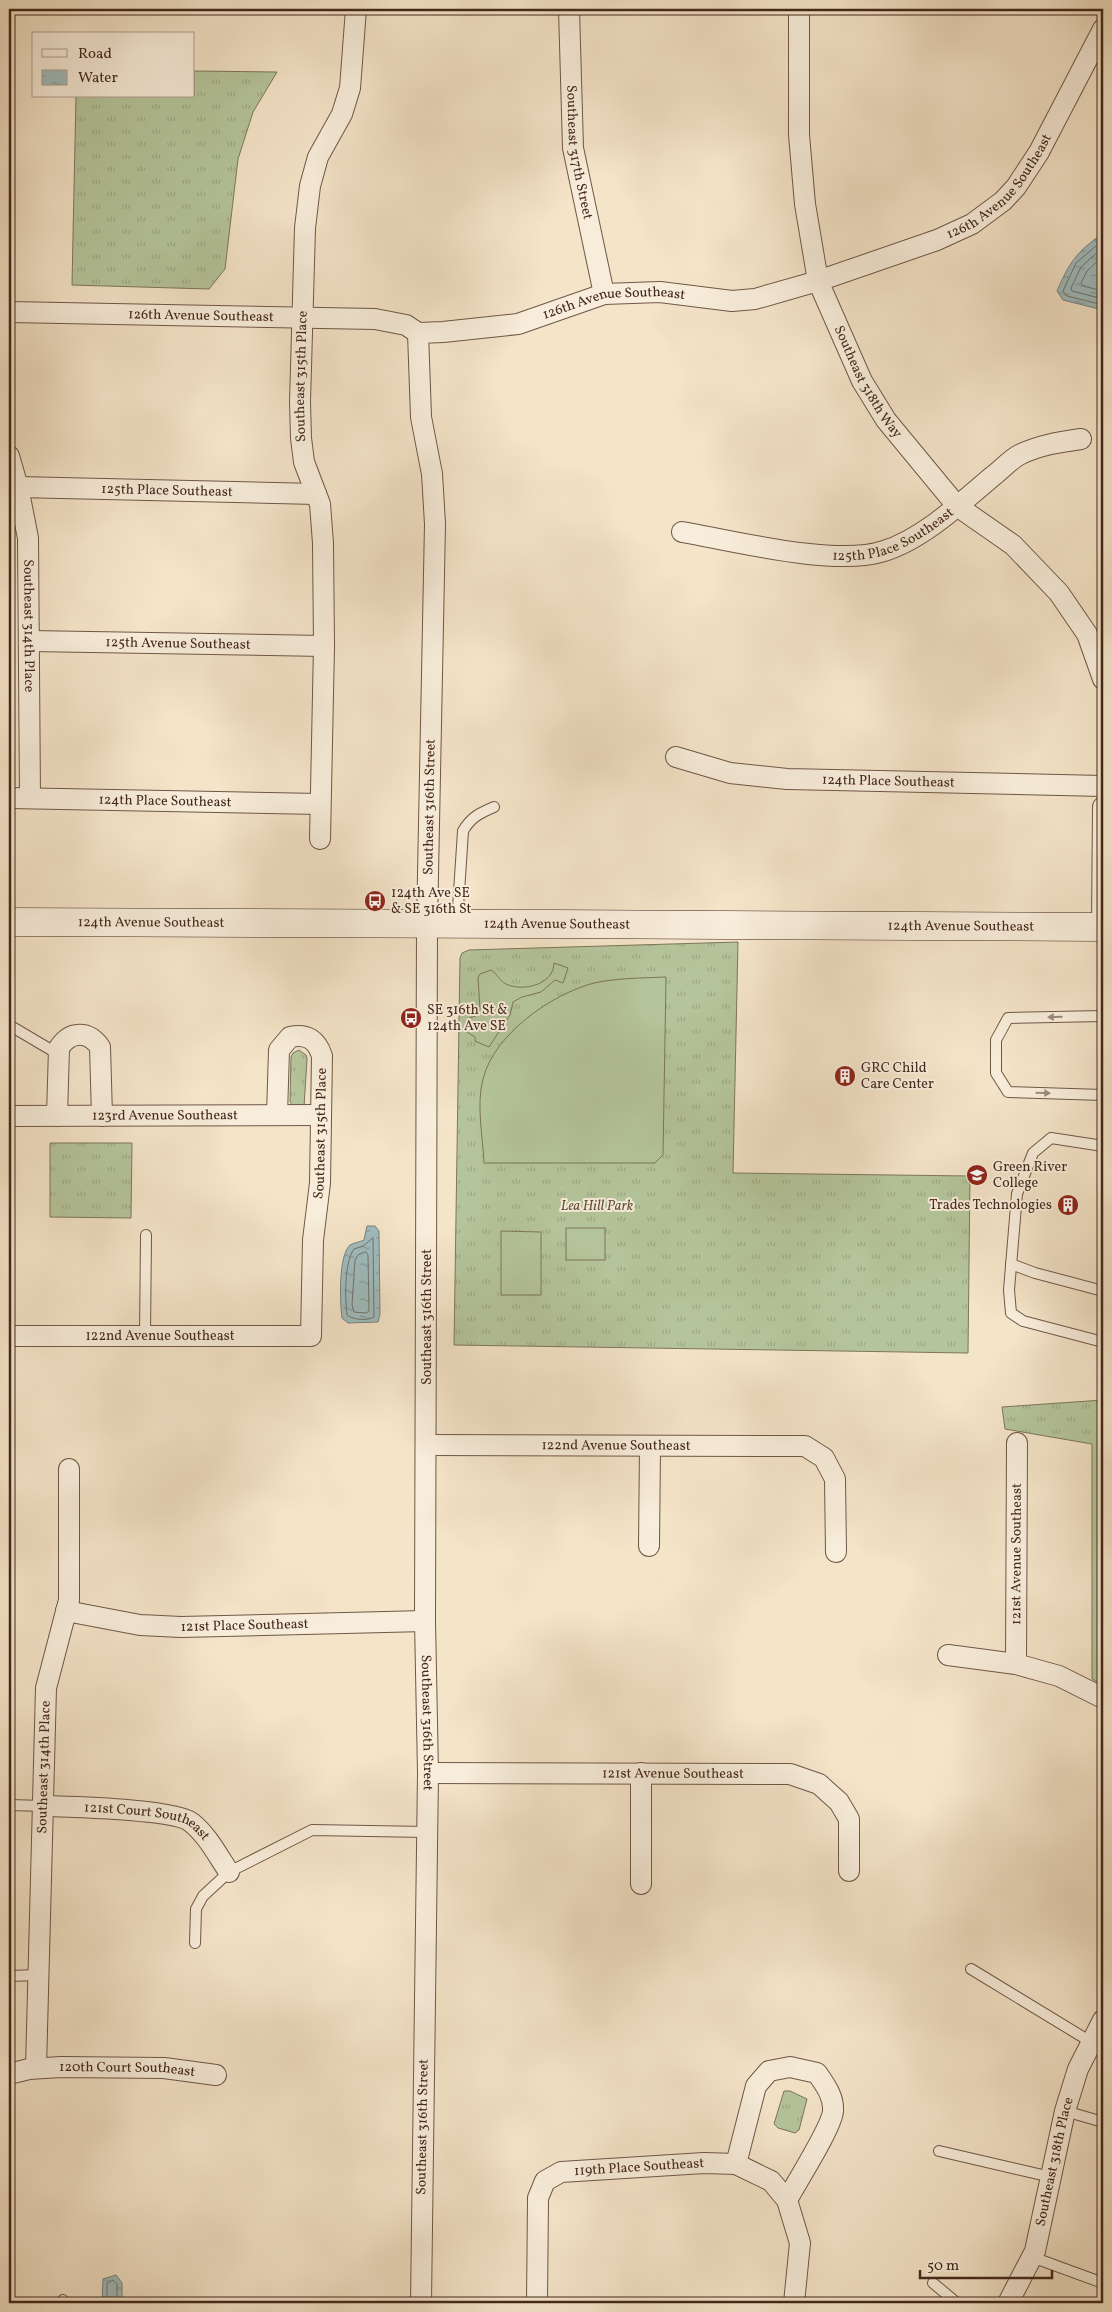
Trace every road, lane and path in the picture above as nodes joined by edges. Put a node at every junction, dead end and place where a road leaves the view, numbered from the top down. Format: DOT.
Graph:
graph roads {
  1 [pos="356,9"];
  2 [pos="569,9"];
  3 [pos="799,9"];
  4 [pos="1103,28"];
  5 [pos="818,281"];
  6 [pos="604,294"];
  7 [pos="9,312"];
  8 [pos="301,317"];
  9 [pos="418,333"];
  10 [pos="1081,439"];
  11 [pos="9,456"];
  12 [pos="18,487"];
  13 [pos="316,494"];
  14 [pos="957,506"];
  15 [pos="682,532"];
  16 [pos="30,641"];
  17 [pos="324,646"];
  18 [pos="1103,679"];
  19 [pos="676,758"];
  20 [pos="1103,786"];
  21 [pos="9,798"];
  22 [pos="30,798"];
  23 [pos="320,804"];
  24 [pos="494,807"];
  25 [pos="1103,807"];
  26 [pos="320,839"];
  27 [pos="9,922"];
  28 [pos="427,924"];
  29 [pos="457,924"];
  30 [pos="1102,926"];
  31 [pos="1103,1016"];
  32 [pos="9,1025"];
  33 [pos="58,1054"];
  34 [pos="1103,1095"];
  35 [pos="9,1116"];
  36 [pos="57,1116"];
  37 [pos="102,1116"];
  38 [pos="277,1116"];
  39 [pos="321,1116"];
  40 [pos="1103,1146"];
  41 [pos="146,1235"];
  42 [pos="1011,1264"];
  43 [pos="1103,1290"];
  44 [pos="9,1336"];
  45 [pos="145,1336"];
  46 [pos="311,1336"];
  47 [pos="1103,1342"];
  48 [pos="1017,1443"];
  49 [pos="427,1445"];
  50 [pos="650,1446"];
  51 [pos="70,1469"];
  52 [pos="649,1546"];
  53 [pos="836,1552"];
  54 [pos="66,1611"];
  55 [pos="425,1621"];
  56 [pos="948,1655"];
  57 [pos="1016,1664"];
  58 [pos="1103,1698"];
  59 [pos="428,1773"];
  60 [pos="641,1773"];
  61 [pos="9,1805"];
  62 [pos="44,1806"];
  63 [pos="427,1832"];
  64 [pos="849,1871"];
  65 [pos="229,1872"];
  66 [pos="641,1884"];
  67 [pos="195,1943"];
  68 [pos="972,1969"];
  69 [pos="38,1975"];
  70 [pos="9,1976"];
  71 [pos="1103,2020"];
  72 [pos="1091,2042"];
  73 [pos="36,2068"];
  74 [pos="9,2074"];
  75 [pos="216,2075"];
  76 [pos="1065,2111"];
  77 [pos="1103,2122"];
  78 [pos="939,2151"];
  79 [pos="736,2164"];
  80 [pos="1051,2177"];
  81 [pos="787,2200"];
  82 [pos="1032,2257"];
  83 [pos="933,2283"];
  84 [pos="1103,2283"];
  85 [pos="421,2303"];
  86 [pos="537,2303"];
  87 [pos="794,2303"];
  88 [pos="957,2303"];
  89 [pos="1008,2303"];
  1 -- 8 [label="street, Southeast 315th Place"];
  2 -- 6 [label="street, Southeast 317th Street"];
  3 -- 5 [label="street, Southeast 318th Way"];
  4 -- 5 [label="street, 126th Avenue Southeast"];
  5 -- 6 [label="street, 126th Avenue Southeast"];
  5 -- 14 [label="street, Southeast 318th Way"];
  6 -- 9 [label="street, 126th Avenue Southeast"];
  7 -- 8 [label="street, 126th Avenue Southeast"];
  8 -- 9 [label="street, 126th Avenue Southeast"];
  8 -- 13 [label="street, Southeast 315th Place"];
  9 -- 28 [label="street, Southeast 316th Street"];
  10 -- 14 [label="street, 125th Place Southeast"];
  11 -- 12 [label="street, Southeast 314th Place"];
  12 -- 13 [label="street, 125th Place Southeast"];
  12 -- 16 [label="street, Southeast 314th Place"];
  13 -- 17 [label="street, Southeast 315th Place"];
  14 -- 15 [label="street, 125th Place Southeast"];
  14 -- 18 [label="street, Southeast 318th Way"];
  16 -- 17 [label="street, 125th Avenue Southeast"];
  16 -- 22 [label="street, Southeast 314th Place"];
  17 -- 23 [label="street, Southeast 315th Place"];
  19 -- 20 [label="street, 124th Place Southeast"];
  21 -- 22 [label="street, 124th Place Southeast"];
  22 -- 23 [label="street, 124th Place Southeast"];
  23 -- 26 [label="street, Southeast 315th Place"];
  24 -- 29 [label="lane"];
  25 -- 30 [label="street"];
  27 -- 28 [label="street, 124th Avenue Southeast"];
  28 -- 29 [label="street, 124th Avenue Southeast"];
  28 -- 49 [label="street, Southeast 316th Street"];
  29 -- 30 [label="street, 124th Avenue Southeast"];
  31 -- 34 [label="lane, one-way"];
  32 -- 33 [label="lane"];
  33 -- 36 [label="street"];
  33 -- 37 [label="street"];
  35 -- 36 [label="street, 123rd Avenue Southeast"];
  36 -- 37 [label="street, 123rd Avenue Southeast"];
  37 -- 38 [label="street, 123rd Avenue Southeast"];
  38 -- 39 [label="street, 123rd Avenue Southeast"];
  38 -- 39 [label="street, Southeast 315th Place"];
  39 -- 46 [label="street, Southeast 315th Place"];
  40 -- 42 [label="lane"];
  41 -- 45 [label="lane"];
  42 -- 43 [label="lane"];
  42 -- 47 [label="lane"];
  44 -- 45 [label="street, 122nd Avenue Southeast"];
  45 -- 46 [label="street, 122nd Avenue Southeast"];
  48 -- 57 [label="street, 121st Avenue Southeast"];
  49 -- 50 [label="street, 122nd Avenue Southeast"];
  49 -- 55 [label="street, Southeast 316th Street"];
  50 -- 52 [label="street"];
  50 -- 53 [label="street, 122nd Avenue Southeast"];
  51 -- 54 [label="street, Southeast 314th Place"];
  54 -- 55 [label="street, 121st Place Southeast"];
  54 -- 62 [label="street, Southeast 314th Place"];
  55 -- 59 [label="street, Southeast 316th Street"];
  56 -- 57 [label="street"];
  57 -- 58 [label="street"];
  59 -- 60 [label="street, 121st Avenue Southeast"];
  59 -- 63 [label="street, Southeast 316th Street"];
  60 -- 64 [label="street, 121st Avenue Southeast"];
  60 -- 66 [label="street"];
  61 -- 62 [label="lane"];
  62 -- 65 [label="street, 121st Court Southeast"];
  62 -- 69 [label="street, Southeast 314th Place"];
  63 -- 65 [label="lane"];
  63 -- 85 [label="street, Southeast 316th Street"];
  65 -- 67 [label="lane"];
  68 -- 72 [label="lane"];
  69 -- 70 [label="lane"];
  69 -- 73 [label="street, Southeast 314th Place"];
  71 -- 72 [label="street, Southeast 318th Place"];
  72 -- 76 [label="street, Southeast 318th Place"];
  73 -- 74 [label="street, 120th Court Southeast"];
  73 -- 75 [label="street, 120th Court Southeast"];
  76 -- 77 [label="lane"];
  76 -- 80 [label="street, Southeast 318th Place"];
  78 -- 80 [label="lane"];
  79 -- 81 [label="street"];
  79 -- 81 [label="street"];
  79 -- 86 [label="street, 119th Place Southeast"];
  80 -- 82 [label="street, Southeast 318th Place"];
  81 -- 87 [label="street"];
  82 -- 84 [label="lane"];
  82 -- 89 [label="street, Southeast 318th Place"];
  83 -- 88 [label="lane"];
}
